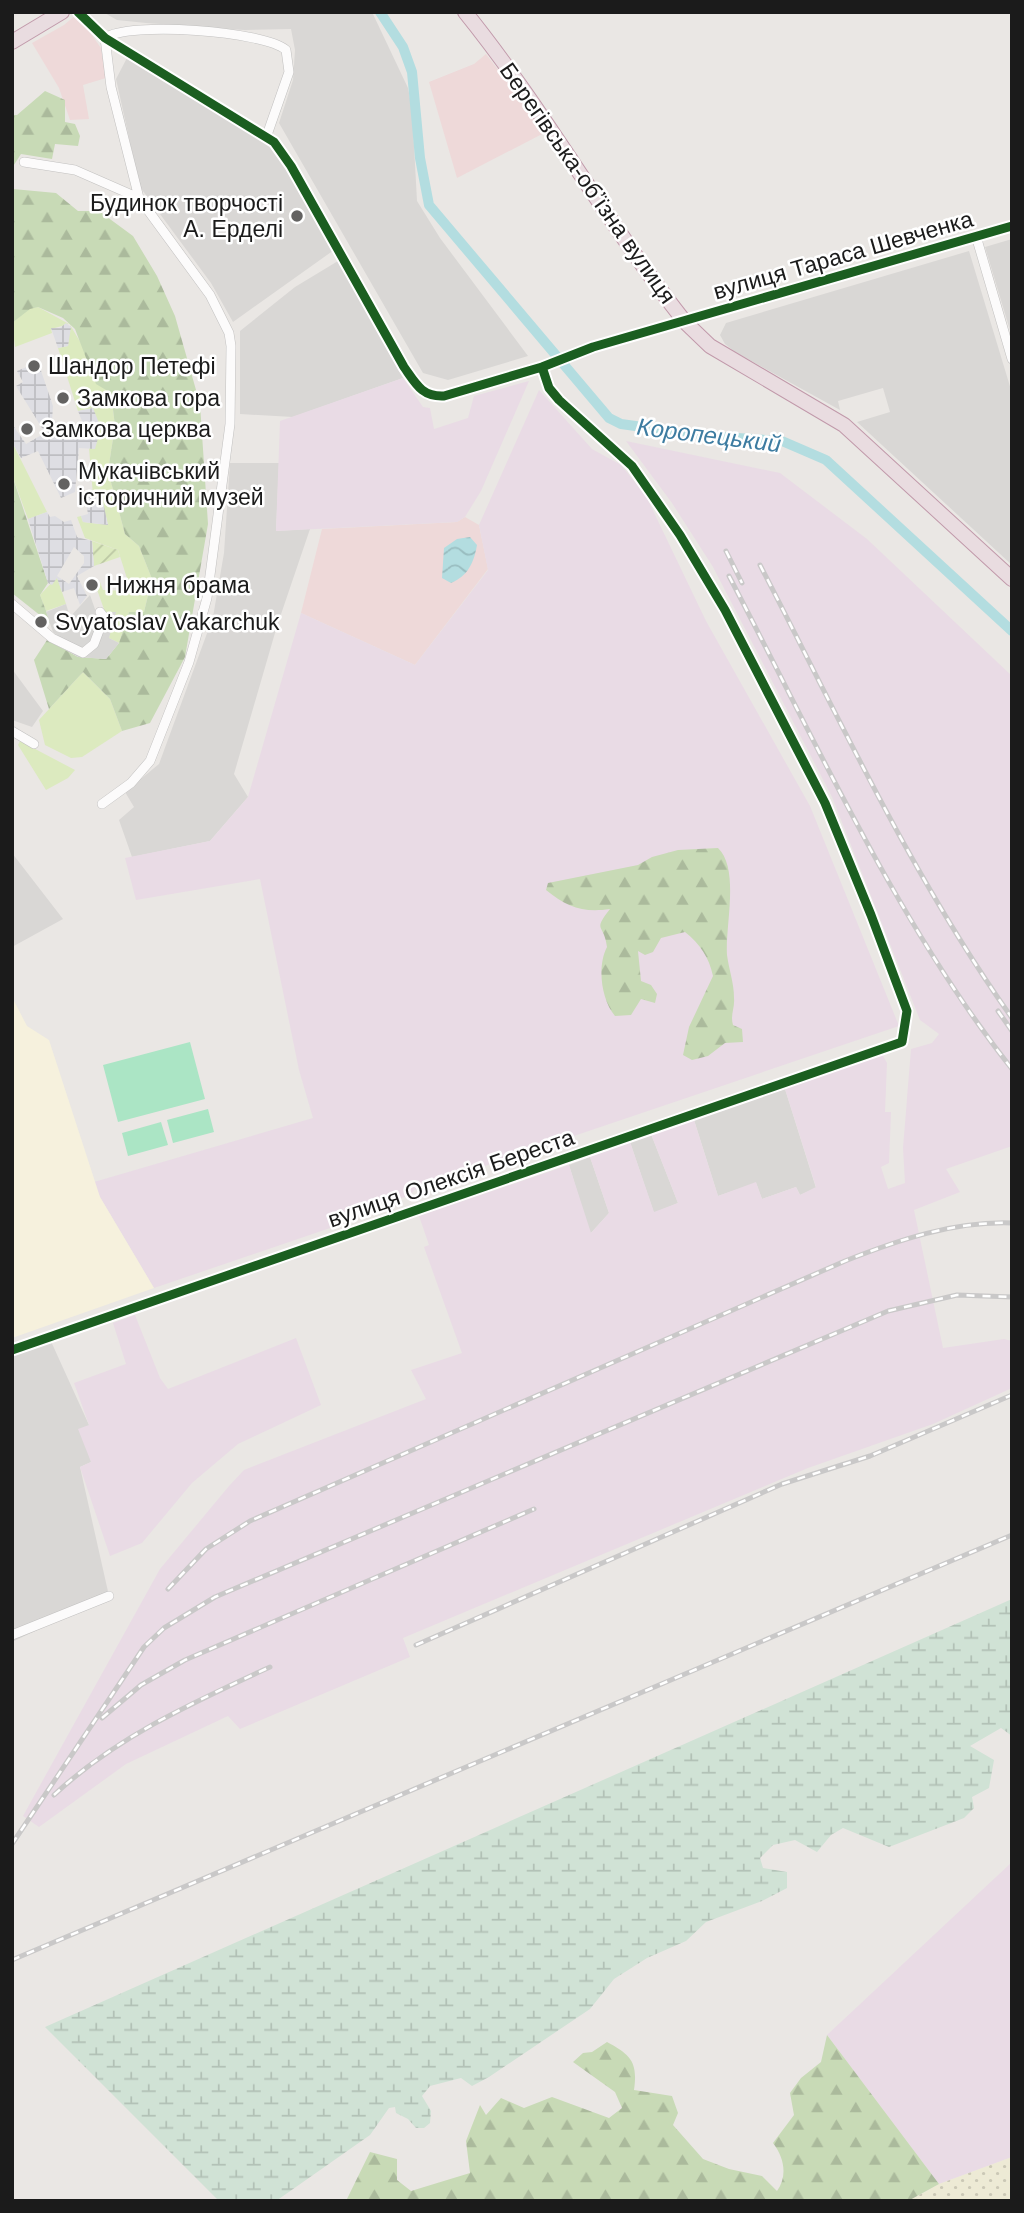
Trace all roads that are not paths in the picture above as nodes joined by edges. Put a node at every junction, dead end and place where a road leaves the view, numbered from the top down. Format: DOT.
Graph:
graph roads {
  1 [pos="62,12"];
  2 [pos="78,12"];
  3 [pos="465,12"];
  4 [pos="104,38"];
  5 [pos="12,42"];
  6 [pos="267,135"];
  7 [pos="24,162"];
  8 [pos="139,198"];
  9 [pos="1012,226"];
  10 [pos="976,236"];
  11 [pos="685,322"];
  12 [pos="1012,359"];
  13 [pos="546,365"];
  14 [pos="1012,579"];
  15 [pos="12,604"];
  16 [pos="100,612"];
  17 [pos="12,731"];
  18 [pos="34,744"];
  19 [pos="102,804"];
  20 [pos="12,1350"];
  21 [pos="109,1596"];
  22 [pos="12,1636"];
  1 -- 5 [label="highway"];
  2 -- 4 [label="street"];
  3 -- 11 [label="highway, Берегівська-обʼїзна вулиця"];
  4 -- 6 [label="street"];
  4 -- 6 [label="street"];
  4 -- 8 [label="street"];
  6 -- 13 [label="street, вулиця Тараса Шевченка"];
  7 -- 8 [label="street"];
  8 -- 19 [label="street"];
  9 -- 10 [label="street, вулиця Тараса Шевченка"];
  10 -- 11 [label="street, вулиця Тараса Шевченка"];
  10 -- 12 [label="street"];
  11 -- 13 [label="street, вулиця Тараса Шевченка"];
  11 -- 14 [label="highway, Берегівська-обʼїзна вулиця"];
  13 -- 20 [label="street, вулиця Олексія Береста"];
  15 -- 16 [label="street"];
  17 -- 18 [label="street"];
  21 -- 22 [label="street"];
}
